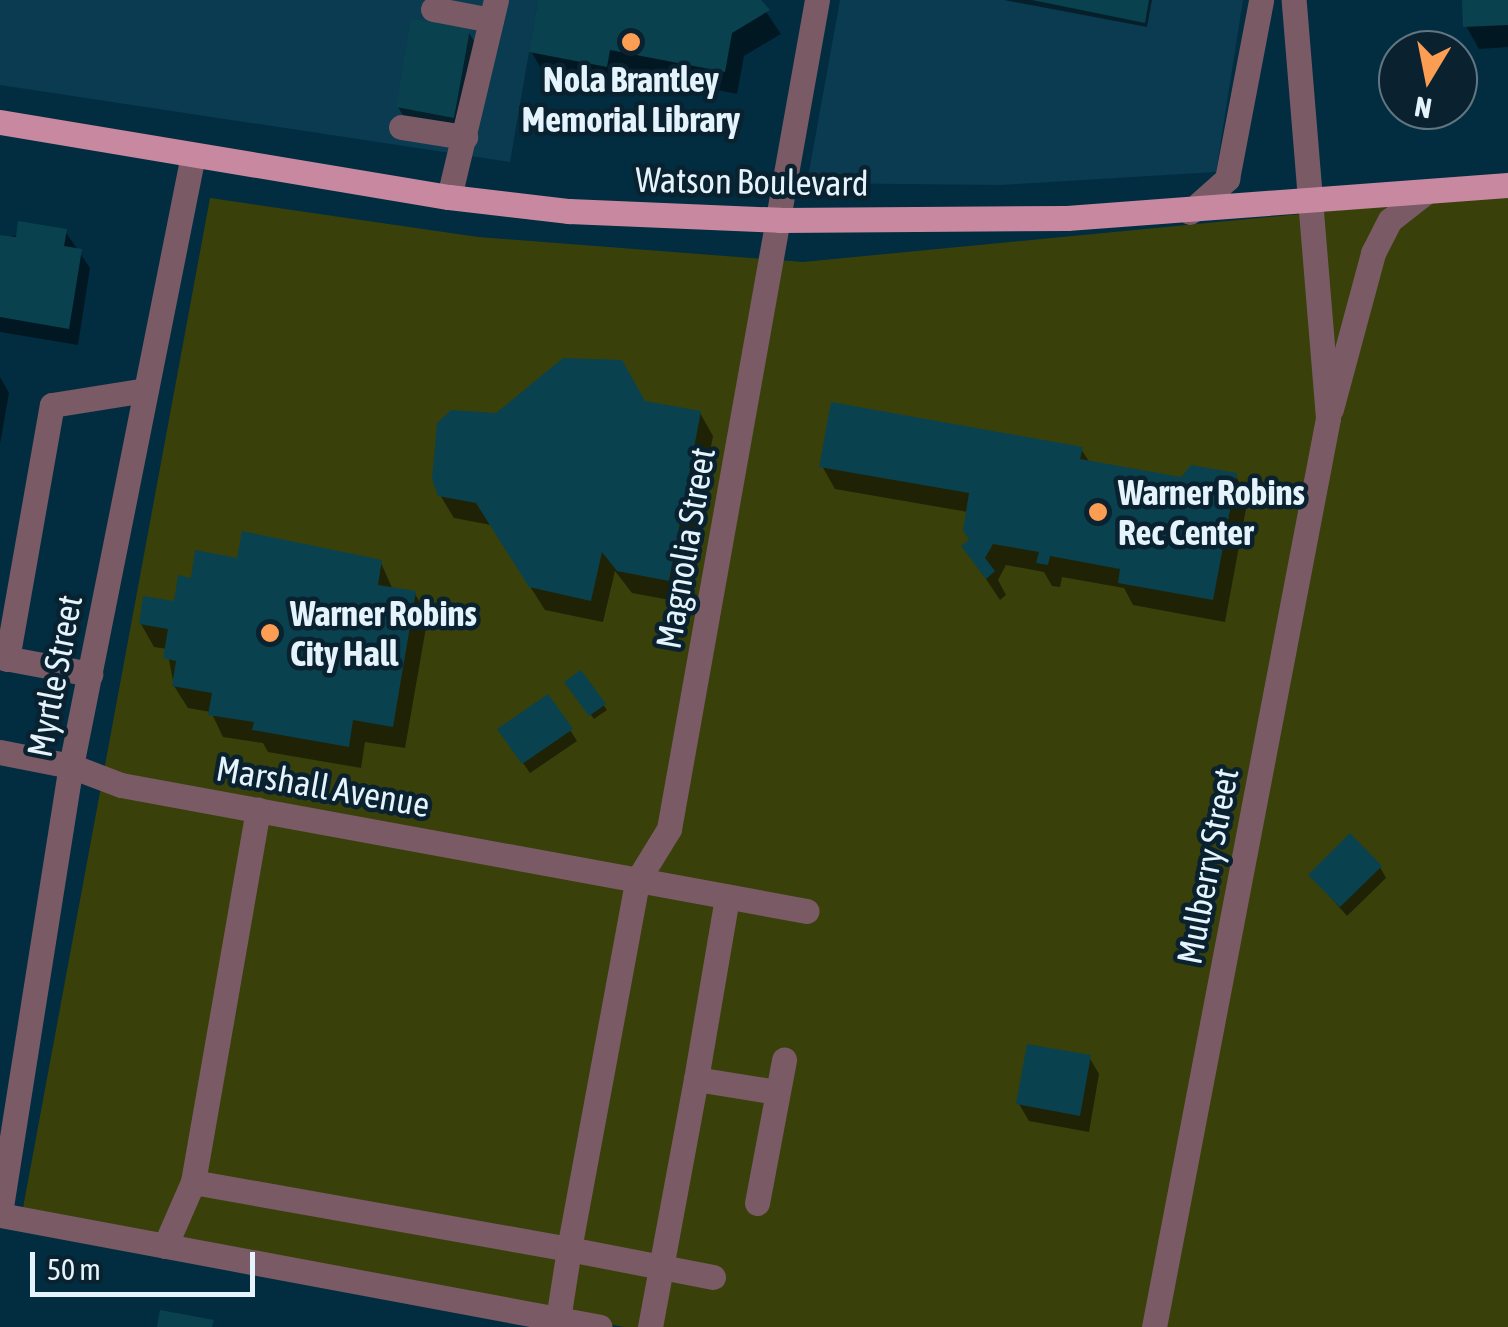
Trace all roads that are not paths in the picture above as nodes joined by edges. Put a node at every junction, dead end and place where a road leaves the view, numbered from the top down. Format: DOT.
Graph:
graph roads {
  1 [pos="817,0"];
  2 [pos="1261,0"];
  3 [pos="1294,0"];
  4 [pos="433,10"];
  5 [pos="493,10"];
  6 [pos="0,122"];
  7 [pos="401,127"];
  8 [pos="465,137"];
  9 [pos="193,155"];
  10 [pos="1508,184"];
  11 [pos="1426,192"];
  12 [pos="449,197"];
  13 [pos="1308,202"];
  14 [pos="1190,212"];
  15 [pos="780,220"];
  16 [pos="146,390"];
  17 [pos="1328,418"];
  18 [pos="3,658"];
  19 [pos="90,674"];
  20 [pos="0,752"];
  21 [pos="71,766"];
  22 [pos="258,810"];
  23 [pos="637,880"];
  24 [pos="727,897"];
  25 [pos="807,911"];
  26 [pos="784,1060"];
  27 [pos="696,1079"];
  28 [pos="777,1092"];
  29 [pos="193,1182"];
  30 [pos="756,1203"];
  31 [pos="0,1214"];
  32 [pos="165,1246"];
  33 [pos="569,1249"];
  34 [pos="662,1268"];
  35 [pos="713,1277"];
  36 [pos="558,1320"];
  37 [pos="600,1327"];
  38 [pos="650,1327"];
  39 [pos="1154,1327"];
  1 -- 15 [label="street, Magnolia Street"];
  2 -- 14 [label="street"];
  3 -- 13 [label="street, Mulberry Street"];
  4 -- 5 [label="street"];
  5 -- 8 [label="street"];
  6 -- 9 [label="main road, Watson Boulevard"];
  7 -- 8 [label="street"];
  8 -- 12 [label="street"];
  9 -- 12 [label="main road, Watson Boulevard"];
  9 -- 16 [label="street, Myrtle Street"];
  10 -- 11 [label="main road, Watson Boulevard"];
  11 -- 13 [label="main road, Watson Boulevard"];
  11 -- 17 [label="street, Mulberry Street"];
  12 -- 15 [label="main road, Watson Boulevard"];
  13 -- 14 [label="main road, Watson Boulevard"];
  13 -- 17 [label="street, Mulberry Street"];
  14 -- 15 [label="main road, Watson Boulevard"];
  15 -- 23 [label="street, Magnolia Street"];
  16 -- 18 [label="street"];
  16 -- 19 [label="street, Myrtle Street"];
  17 -- 39 [label="street, Mulberry Street"];
  18 -- 19 [label="street"];
  19 -- 21 [label="street, Myrtle Street"];
  20 -- 21 [label="street, Marshall Avenue"];
  21 -- 22 [label="street, Marshall Avenue"];
  21 -- 31 [label="street, Myrtle Street"];
  22 -- 23 [label="street, Marshall Avenue"];
  22 -- 29 [label="street"];
  23 -- 24 [label="street, Marshall Avenue"];
  23 -- 33 [label="street"];
  24 -- 25 [label="street, Marshall Avenue"];
  24 -- 27 [label="street"];
  26 -- 28 [label="street"];
  27 -- 28 [label="street"];
  27 -- 34 [label="street"];
  28 -- 30 [label="street"];
  29 -- 32 [label="street"];
  29 -- 33 [label="street"];
  31 -- 32 [label="street"];
  32 -- 36 [label="street"];
  33 -- 34 [label="street"];
  33 -- 36 [label="street"];
  34 -- 35 [label="street"];
  34 -- 38 [label="street"];
  36 -- 37 [label="street"];
}
